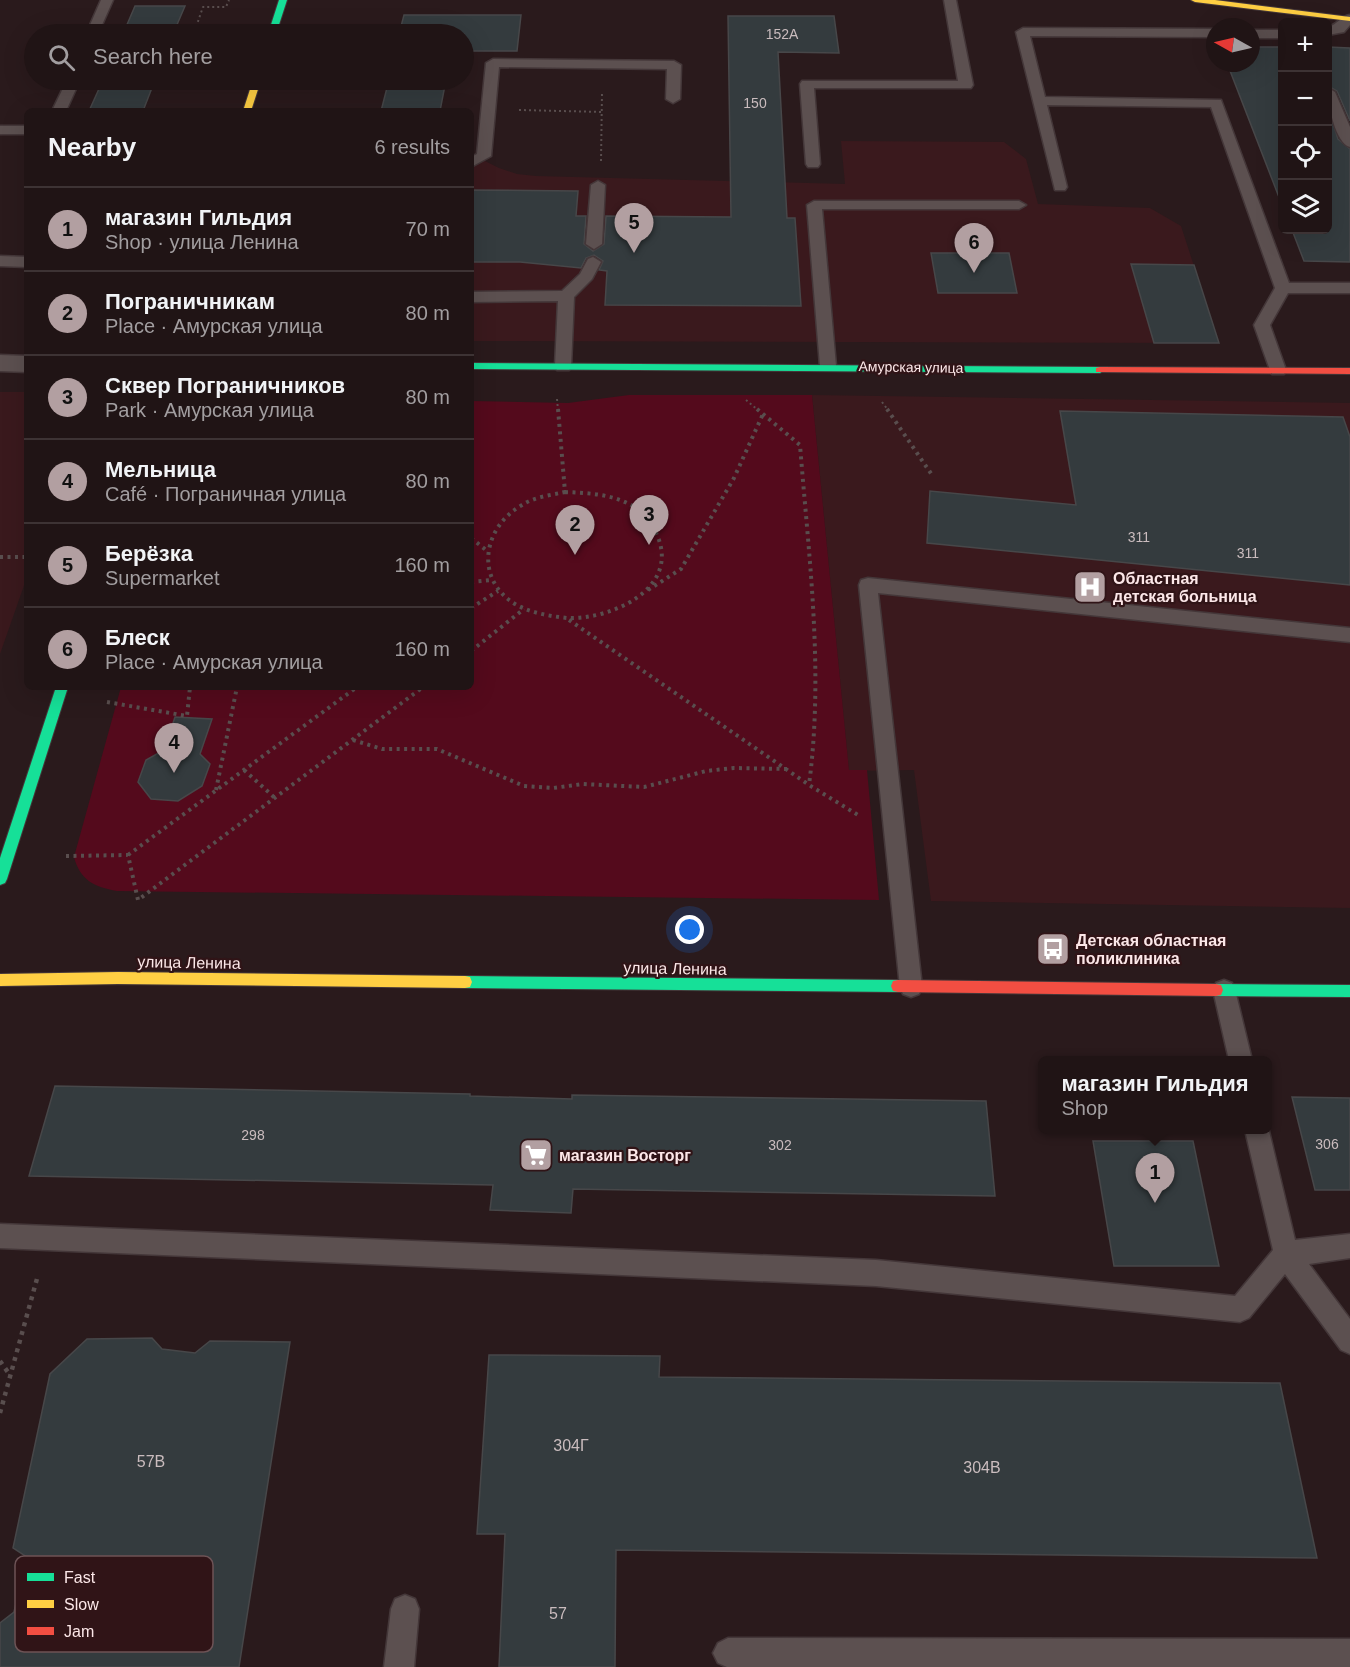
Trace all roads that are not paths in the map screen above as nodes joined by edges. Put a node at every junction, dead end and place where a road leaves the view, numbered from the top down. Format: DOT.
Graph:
graph roads {
  1 [pos="107,0"];
  2 [pos="283,0"];
  3 [pos="950,0"];
  4 [pos="1195,0"];
  5 [pos="1350,19"];
  6 [pos="96,24"];
  7 [pos="275,24"];
  8 [pos="1332,30"];
  9 [pos="1206,33"];
  10 [pos="1260,34"];
  11 [pos="1278,34"];
  12 [pos="68,90"];
  13 [pos="254,90"];
  14 [pos="673,99"];
  15 [pos="1040,101"];
  16 [pos="1332,101"];
  17 [pos="60,108"];
  18 [pos="248,108"];
  19 [pos="0,130"];
  20 [pos="24,130"];
  21 [pos="1350,143"];
  22 [pos="474,161"];
  23 [pos="813,164"];
  24 [pos="598,185"];
  25 [pos="1060,187"];
  26 [pos="1019,205"];
  27 [pos="594,244"];
  28 [pos="0,261"];
  29 [pos="24,262"];
  30 [pos="593,262"];
  31 [pos="1283,288"];
  32 [pos="1350,288"];
  33 [pos="566,296"];
  34 [pos="474,297"];
  35 [pos="0,363"];
  36 [pos="24,364"];
  37 [pos="474,366"];
  38 [pos="563,366"];
  39 [pos="828,366"];
  40 [pos="1278,370"];
  41 [pos="1350,371"];
  42 [pos="1350,635"];
  43 [pos="61,690"];
  44 [pos="0,879"];
  45 [pos="0,980"];
  46 [pos="911,987"];
  47 [pos="1224,990"];
  48 [pos="1350,991"];
  49 [pos="1239,1056"];
  50 [pos="1258,1134"];
  51 [pos="0,1236"];
  52 [pos="1350,1246"];
  53 [pos="1286,1254"];
  54 [pos="1350,1341"];
  55 [pos="405,1609"];
  56 [pos="728,1653"];
  57 [pos="1350,1654"];
  58 [pos="399,1667"];
  1 -- 6 [label="lane"];
  2 -- 7 [label="street"];
  3 -- 23 [label="lane"];
  4 -- 5 [label="street"];
  5 -- 8 [label="lane"];
  9 -- 15 [label="lane"];
  10 -- 11 [label="lane"];
  12 -- 17 [label="lane"];
  13 -- 18 [label="street"];
  14 -- 22 [label="lane"];
  15 -- 25 [label="lane"];
  15 -- 31 [label="lane"];
  16 -- 21 [label="lane"];
  19 -- 20 [label="lane"];
  24 -- 27 [label="lane"];
  26 -- 39 [label="lane"];
  28 -- 29 [label="lane"];
  30 -- 33 [label="lane"];
  31 -- 32 [label="lane"];
  31 -- 40 [label="lane"];
  33 -- 34 [label="lane"];
  33 -- 38 [label="lane"];
  35 -- 36 [label="street"];
  37 -- 38 [label="street, Амурская улица"];
  38 -- 39 [label="street, Амурская улица"];
  39 -- 40 [label="street, Амурская улица"];
  40 -- 41 [label="street, Амурская улица"];
  42 -- 46 [label="lane"];
  43 -- 44 [label="street"];
  45 -- 46 [label="street, улица Ленина"];
  46 -- 47 [label="street, улица Ленина"];
  47 -- 48 [label="street, улица Ленина"];
  47 -- 49 [label="lane"];
  50 -- 53 [label="lane"];
  51 -- 53 [label="lane"];
  52 -- 53 [label="lane"];
  53 -- 54 [label="lane"];
  55 -- 58 [label="lane"];
  56 -- 57 [label="lane"];
}
